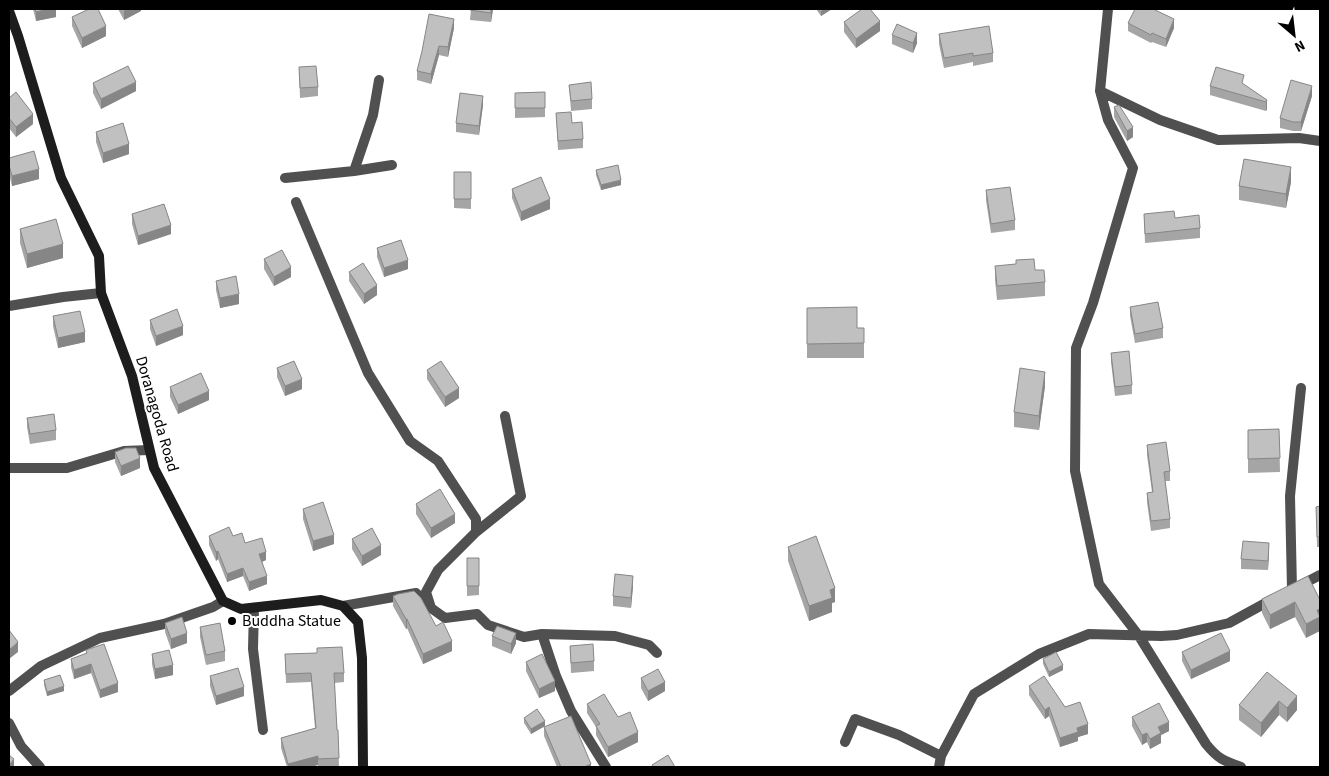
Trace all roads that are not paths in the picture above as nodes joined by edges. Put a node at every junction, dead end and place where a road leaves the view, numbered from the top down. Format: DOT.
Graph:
graph roads {
  1 [pos="1108,9"];
  2 [pos="9,11"];
  3 [pos="379,80"];
  4 [pos="1100,91"];
  5 [pos="1320,141"];
  6 [pos="392,165"];
  7 [pos="354,171"];
  8 [pos="285,178"];
  9 [pos="296,202"];
  10 [pos="102,293"];
  11 [pos="9,306"];
  12 [pos="1301,388"];
  13 [pos="505,416"];
  14 [pos="149,450"];
  15 [pos="9,468"];
  16 [pos="476,532"];
  17 [pos="1320,575"];
  18 [pos="1292,589"];
  19 [pos="223,601"];
  20 [pos="343,606"];
  21 [pos="254,608"];
  22 [pos="431,608"];
  23 [pos="542,634"];
  24 [pos="1139,636"];
  25 [pos="657,653"];
  26 [pos="9,691"];
  27 [pos="9,723"];
  28 [pos="263,730"];
  29 [pos="845,742"];
  30 [pos="941,756"];
  31 [pos="40,767"];
  32 [pos="364,767"];
  33 [pos="606,767"];
  34 [pos="939,767"];
  35 [pos="1241,767"];
  1 -- 4 [label="street"];
  2 -- 10 [label="street, Doranagoda Road"];
  3 -- 7 [label="street"];
  4 -- 5 [label="street"];
  4 -- 24 [label="street"];
  6 -- 7 [label="street"];
  7 -- 8 [label="street"];
  9 -- 16 [label="street"];
  10 -- 11 [label="street"];
  10 -- 14 [label="street, Doranagoda Road"];
  12 -- 18 [label="street"];
  13 -- 16 [label="street"];
  14 -- 15 [label="street"];
  14 -- 19 [label="street, Doranagoda Road"];
  16 -- 22 [label="street"];
  17 -- 18 [label="street"];
  18 -- 24 [label="street"];
  19 -- 21 [label="street"];
  19 -- 26 [label="street"];
  20 -- 21 [label="street"];
  20 -- 22 [label="street"];
  20 -- 32 [label="street"];
  21 -- 28 [label="street"];
  22 -- 23 [label="street"];
  23 -- 25 [label="street"];
  23 -- 33 [label="street"];
  24 -- 30 [label="street"];
  24 -- 35 [label="street"];
  27 -- 31 [label="street"];
  29 -- 30 [label="street"];
  30 -- 34 [label="street"];
}
